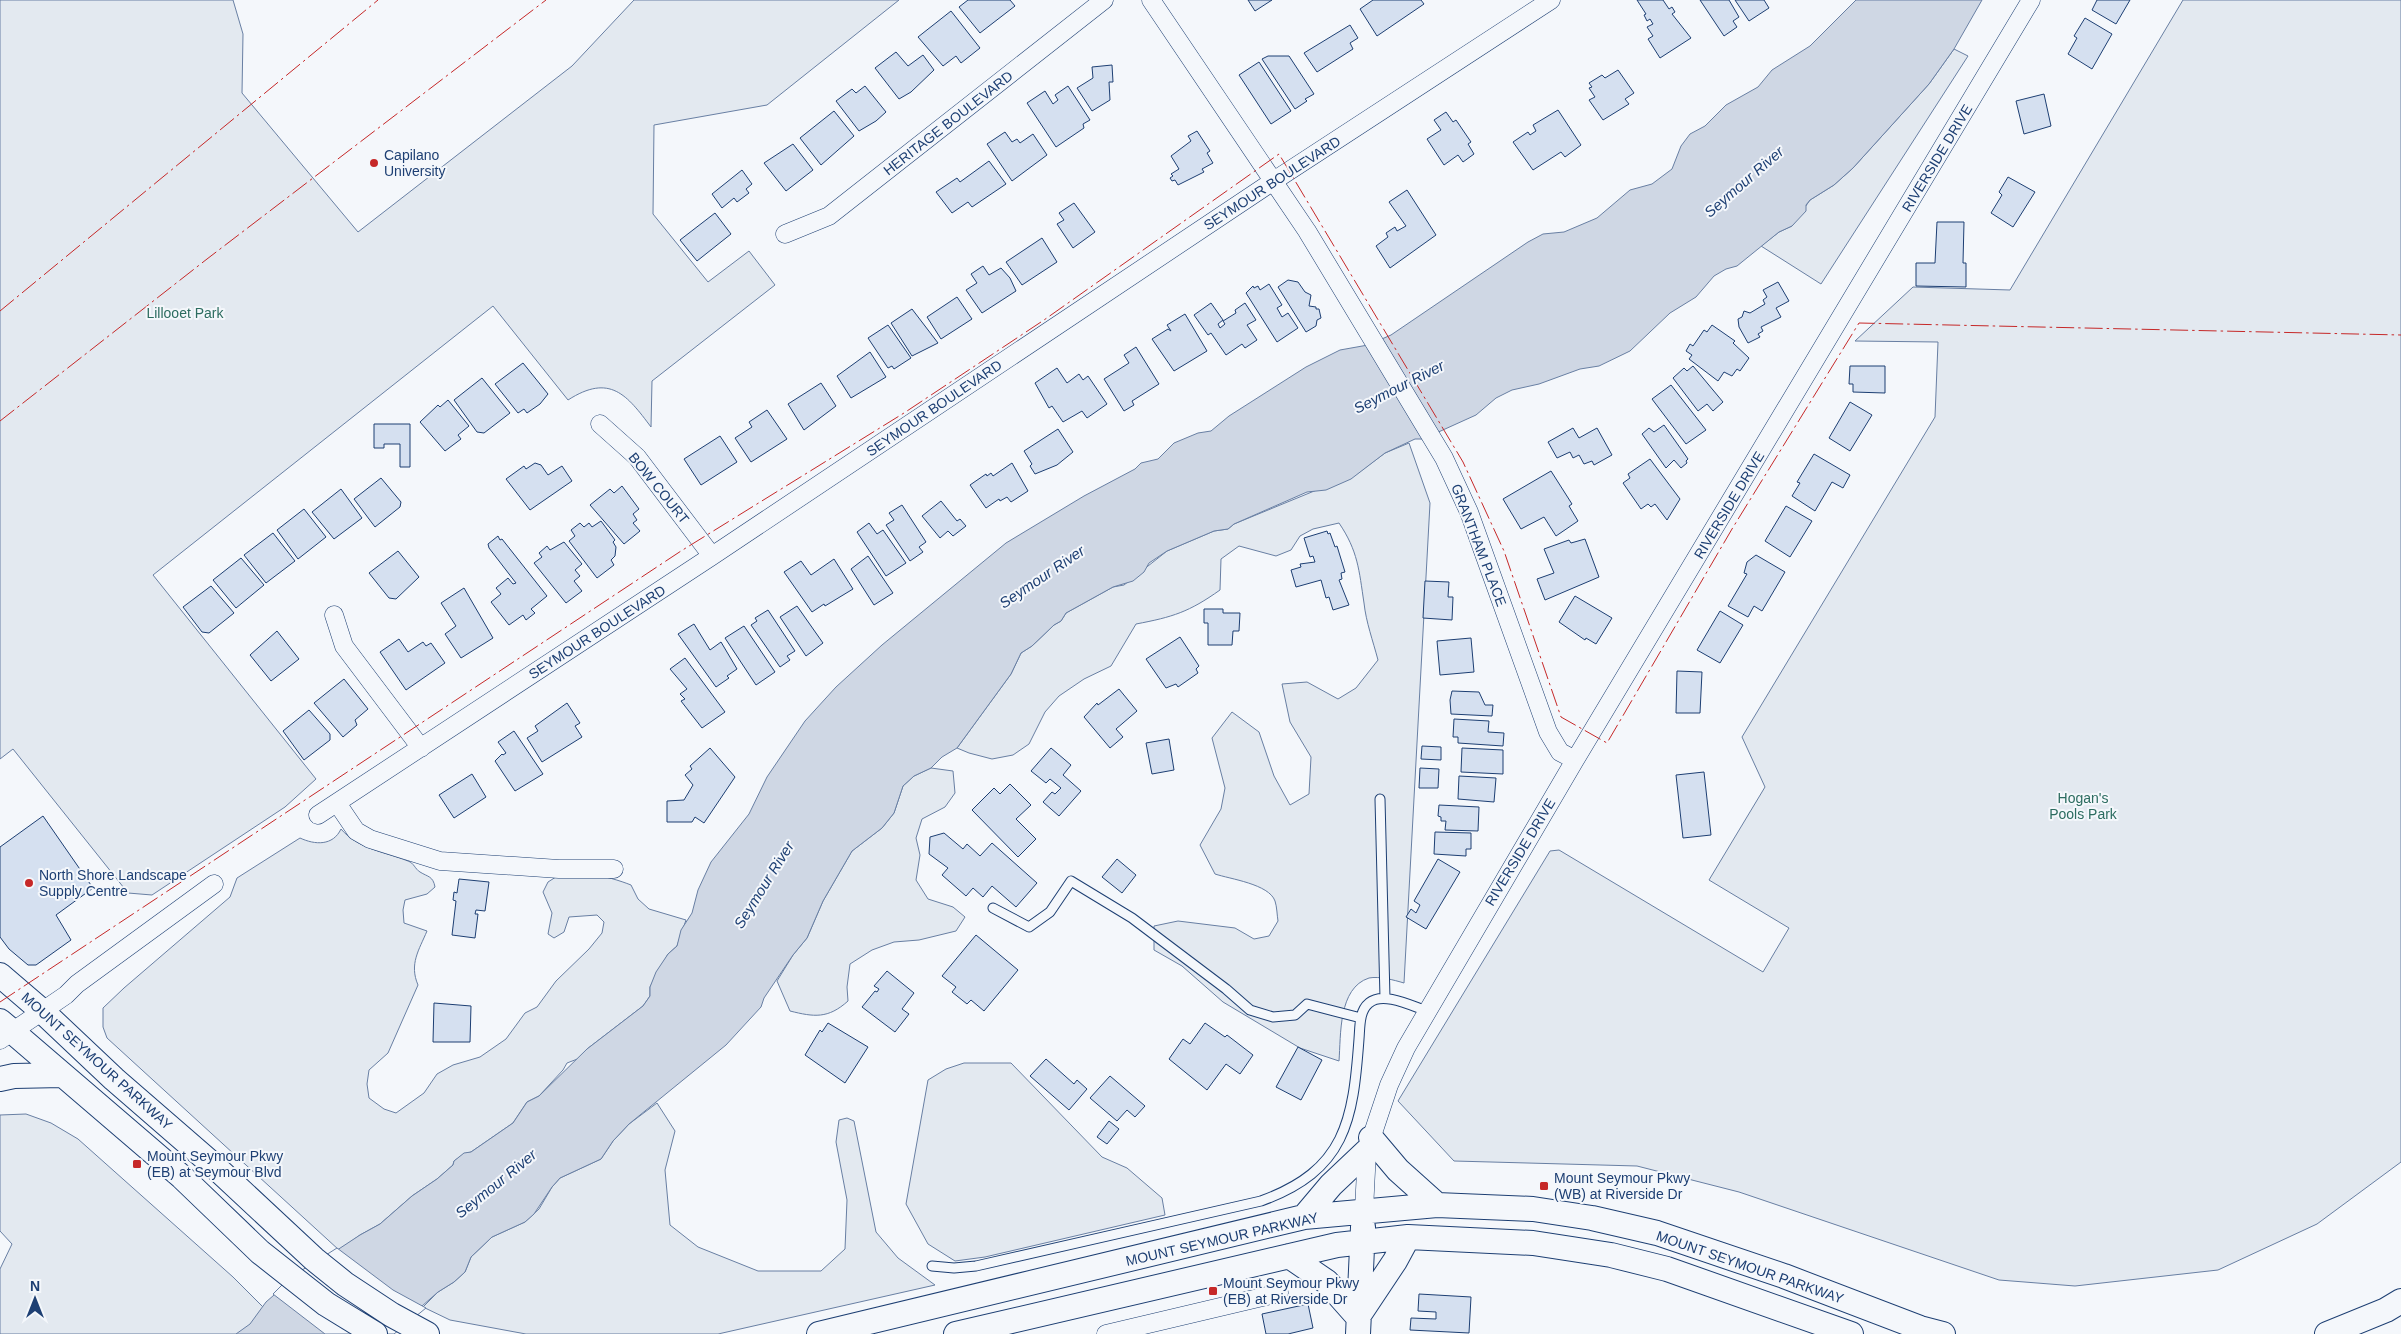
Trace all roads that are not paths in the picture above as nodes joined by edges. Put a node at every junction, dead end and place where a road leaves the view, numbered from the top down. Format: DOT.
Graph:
graph roads {
  1 [pos="1104,0"];
  2 [pos="1151,0"];
  3 [pos="1551,0"];
  4 [pos="2031,0"];
  5 [pos="1272,182"];
  6 [pos="785,234"];
  7 [pos="600,424"];
  8 [pos="712,556"];
  9 [pos="334,615"];
  10 [pos="421,748"];
  11 [pos="1576,760"];
  12 [pos="1380,800"];
  13 [pos="337,803"];
  14 [pos="318,815"];
  15 [pos="614,869"];
  16 [pos="214,884"];
  17 [pos="993,908"];
  18 [pos="0,975"];
  19 [pos="1385,998"];
  20 [pos="1420,1009"];
  21 [pos="42,1011"];
  22 [pos="1361,1018"];
  23 [pos="4,1031"];
  24 [pos="62,1075"];
  25 [pos="0,1080"];
  26 [pos="1369,1144"];
  27 [pos="1437,1205"];
  28 [pos="1364,1210"];
  29 [pos="1304,1217"];
  30 [pos="1408,1237"];
  31 [pos="1362,1242"];
  32 [pos="1289,1256"];
  33 [pos="932,1266"];
  34 [pos="1279,1293"];
  35 [pos="2401,1301"];
  36 [pos="1358,1325"];
  37 [pos="375,1334"];
  38 [pos="426,1334"];
  39 [pos="819,1334"];
  40 [pos="956,1334"];
  41 [pos="1106,1334"];
  42 [pos="1852,1334"];
  43 [pos="1943,1334"];
  44 [pos="2327,1334"];
  1 -- 6 [label="street, HERITAGE BOULEVARD"];
  2 -- 5 [label="street"];
  3 -- 5 [label="street, SEYMOUR BOULEVARD"];
  4 -- 11 [label="street, RIVERSIDE DRIVE"];
  5 -- 8 [label="street, SEYMOUR BOULEVARD"];
  5 -- 11 [label="street, GRANTHAM PLACE"];
  7 -- 8 [label="street, BOW COURT"];
  8 -- 10 [label="street, SEYMOUR BOULEVARD"];
  9 -- 10 [label="street"];
  10 -- 13 [label="street, SEYMOUR BOULEVARD"];
  11 -- 20 [label="street, RIVERSIDE DRIVE"];
  12 -- 19 [label="lane"];
  13 -- 14 [label="street, SEYMOUR BOULEVARD"];
  13 -- 15 [label="street"];
  16 -- 21 [label="street"];
  17 -- 22 [label="lane"];
  18 -- 21 [label="main road, MOUNT SEYMOUR PARKWAY"];
  19 -- 20 [label="lane"];
  19 -- 22 [label="lane"];
  20 -- 26 [label="street, RIVERSIDE DRIVE"];
  21 -- 23 [label="street"];
  21 -- 38 [label="main road, MOUNT SEYMOUR PARKWAY"];
  22 -- 33 [label="lane, MOUNT SEYMOUR PARKWAY"];
  23 -- 24 [label="main road"];
  24 -- 25 [label="main road"];
  24 -- 37 [label="main road"];
  26 -- 27 [label="main road"];
  26 -- 28 [label="street, RIVERSIDE DRIVE"];
  26 -- 29 [label="main road"];
  27 -- 28 [label="main road, MOUNT SEYMOUR PARKWAY"];
  27 -- 43 [label="main road, MOUNT SEYMOUR PARKWAY"];
  28 -- 29 [label="main road, MOUNT SEYMOUR PARKWAY"];
  28 -- 31 [label="main road, RIVERSIDE DRIVE"];
  29 -- 39 [label="main road, MOUNT SEYMOUR PARKWAY"];
  30 -- 31 [label="main road, MOUNT SEYMOUR PARKWAY"];
  30 -- 36 [label="main road"];
  30 -- 42 [label="main road, MOUNT SEYMOUR PARKWAY"];
  31 -- 32 [label="main road, MOUNT SEYMOUR PARKWAY"];
  31 -- 36 [label="main road, RIVERSIDE DRIVE"];
  32 -- 36 [label="main road"];
  32 -- 40 [label="main road, MOUNT SEYMOUR PARKWAY"];
  34 -- 41 [label="street"];
  35 -- 44 [label="main road"];
}
